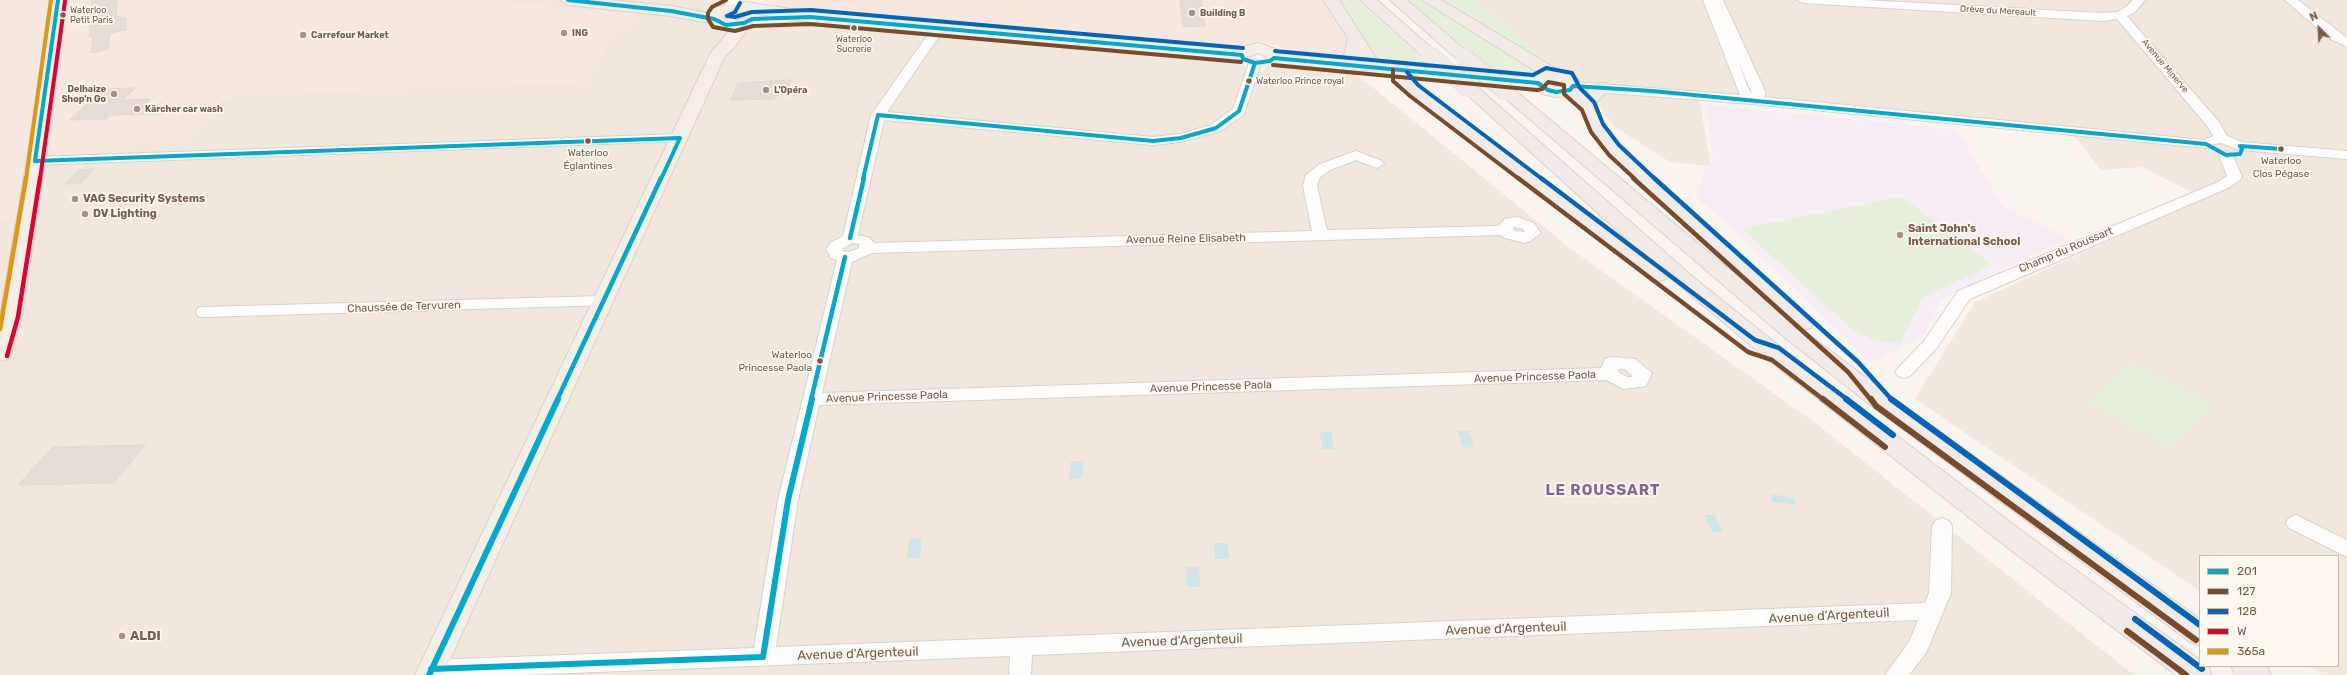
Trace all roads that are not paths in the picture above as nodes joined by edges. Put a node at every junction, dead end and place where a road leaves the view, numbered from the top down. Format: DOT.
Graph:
graph roads {
  1 [pos="58,0"];
  2 [pos="568,0"];
  3 [pos="1331,0"];
  4 [pos="1368,0"];
  5 [pos="1398,0"];
  6 [pos="1430,0"];
  7 [pos="1709,0"];
  8 [pos="1717,0"];
  9 [pos="1803,0"];
  10 [pos="2139,0"];
  11 [pos="2292,0"];
  12 [pos="1962,5"];
  13 [pos="736,12"];
  14 [pos="2120,15"];
  15 [pos="938,29"];
  16 [pos="1355,39"];
  17 [pos="2347,43"];
  18 [pos="718,54"];
  19 [pos="1249,59"];
  20 [pos="1345,66"];
  21 [pos="1378,68"];
  22 [pos="1400,71"];
  23 [pos="1554,75"];
  24 [pos="1538,83"];
  25 [pos="1572,88"];
  26 [pos="1602,88"];
  27 [pos="1751,100"];
  28 [pos="1588,106"];
  29 [pos="878,115"];
  30 [pos="680,138"];
  31 [pos="2222,139"];
  32 [pos="2206,144"];
  33 [pos="2240,146"];
  34 [pos="2226,154"];
  35 [pos="2347,155"];
  36 [pos="35,161"];
  37 [pos="1376,164"];
  38 [pos="1505,230"];
  39 [pos="1322,236"];
  40 [pos="850,238"];
  41 [pos="867,248"];
  42 [pos="845,257"];
  43 [pos="603,302"];
  44 [pos="204,312"];
  45 [pos="0,354"];
  46 [pos="1775,354"];
  47 [pos="1904,372"];
  48 [pos="1609,374"];
  49 [pos="813,399"];
  50 [pos="1881,401"];
  51 [pos="2296,523"];
  52 [pos="1942,526"];
  53 [pos="2347,549"];
  54 [pos="1932,611"];
  55 [pos="2199,633"];
  56 [pos="1021,647"];
  57 [pos="763,657"];
  58 [pos="2246,667"];
  59 [pos="430,672"];
  60 [pos="1020,675"];
  61 [pos="1896,675"];
  62 [pos="2198,675"];
  63 [pos="2257,675"];
  1 -- 36 [label="main road"];
  2 -- 13 [label="main road"];
  3 -- 16 [label="highway"];
  4 -- 46 [label="highway, bridge"];
  5 -- 50 [label="highway, bridge"];
  6 -- 23 [label="highway"];
  7 -- 27 [label="street"];
  8 -- 27 [label="street"];
  9 -- 12 [label="street, Drève du Mereault"];
  10 -- 14 [label="street"];
  11 -- 17 [label="street"];
  12 -- 14 [label="street, Drève du Mereault"];
  13 -- 15 [label="main road"];
  13 -- 18 [label="main road"];
  13 -- 18 [label="main road"];
  14 -- 31 [label="street, Avenue Minerve"];
  15 -- 19 [label="main road"];
  15 -- 29 [label="street"];
  16 -- 20 [label="highway"];
  16 -- 21 [label="highway"];
  18 -- 30 [label="main road"];
  19 -- 20 [label="main road"];
  19 -- 29 [label="street"];
  20 -- 21 [label="main road"];
  21 -- 22 [label="main road"];
  22 -- 24 [label="main road"];
  22 -- 46 [label="highway"];
  23 -- 24 [label="main road"];
  23 -- 25 [label="main road"];
  24 -- 25 [label="main road"];
  25 -- 26 [label="street"];
  25 -- 28 [label="highway"];
  26 -- 27 [label="street"];
  26 -- 28 [label="highway"];
  27 -- 32 [label="street"];
  28 -- 50 [label="highway"];
  29 -- 40 [label="street"];
  30 -- 36 [label="street"];
  30 -- 43 [label="main road"];
  31 -- 32 [label="street"];
  31 -- 33 [label="street"];
  32 -- 34 [label="street"];
  33 -- 34 [label="street"];
  33 -- 35 [label="street"];
  34 -- 47 [label="street, Champ du Roussart"];
  36 -- 45 [label="main road"];
  37 -- 39 [label="street"];
  38 -- 39 [label="street, Avenue Reine Elisabeth"];
  39 -- 41 [label="street, Avenue Reine Elisabeth"];
  40 -- 41 [label="street"];
  40 -- 42 [label="street"];
  41 -- 42 [label="street"];
  42 -- 49 [label="street"];
  43 -- 44 [label="street, Chaussée de Tervuren"];
  43 -- 59 [label="main road"];
  46 -- 62 [label="highway"];
  48 -- 49 [label="street, Avenue Princesse Paola"];
  49 -- 57 [label="street"];
  50 -- 55 [label="highway"];
  51 -- 53 [label="street"];
  52 -- 54 [label="street"];
  54 -- 56 [label="street, Avenue d'Argenteuil"];
  54 -- 61 [label="street"];
  56 -- 57 [label="street, Avenue d'Argenteuil"];
  56 -- 60 [label="street"];
  57 -- 59 [label="street, Avenue d'Argenteuil"];
  58 -- 63 [label="highway"];
}
